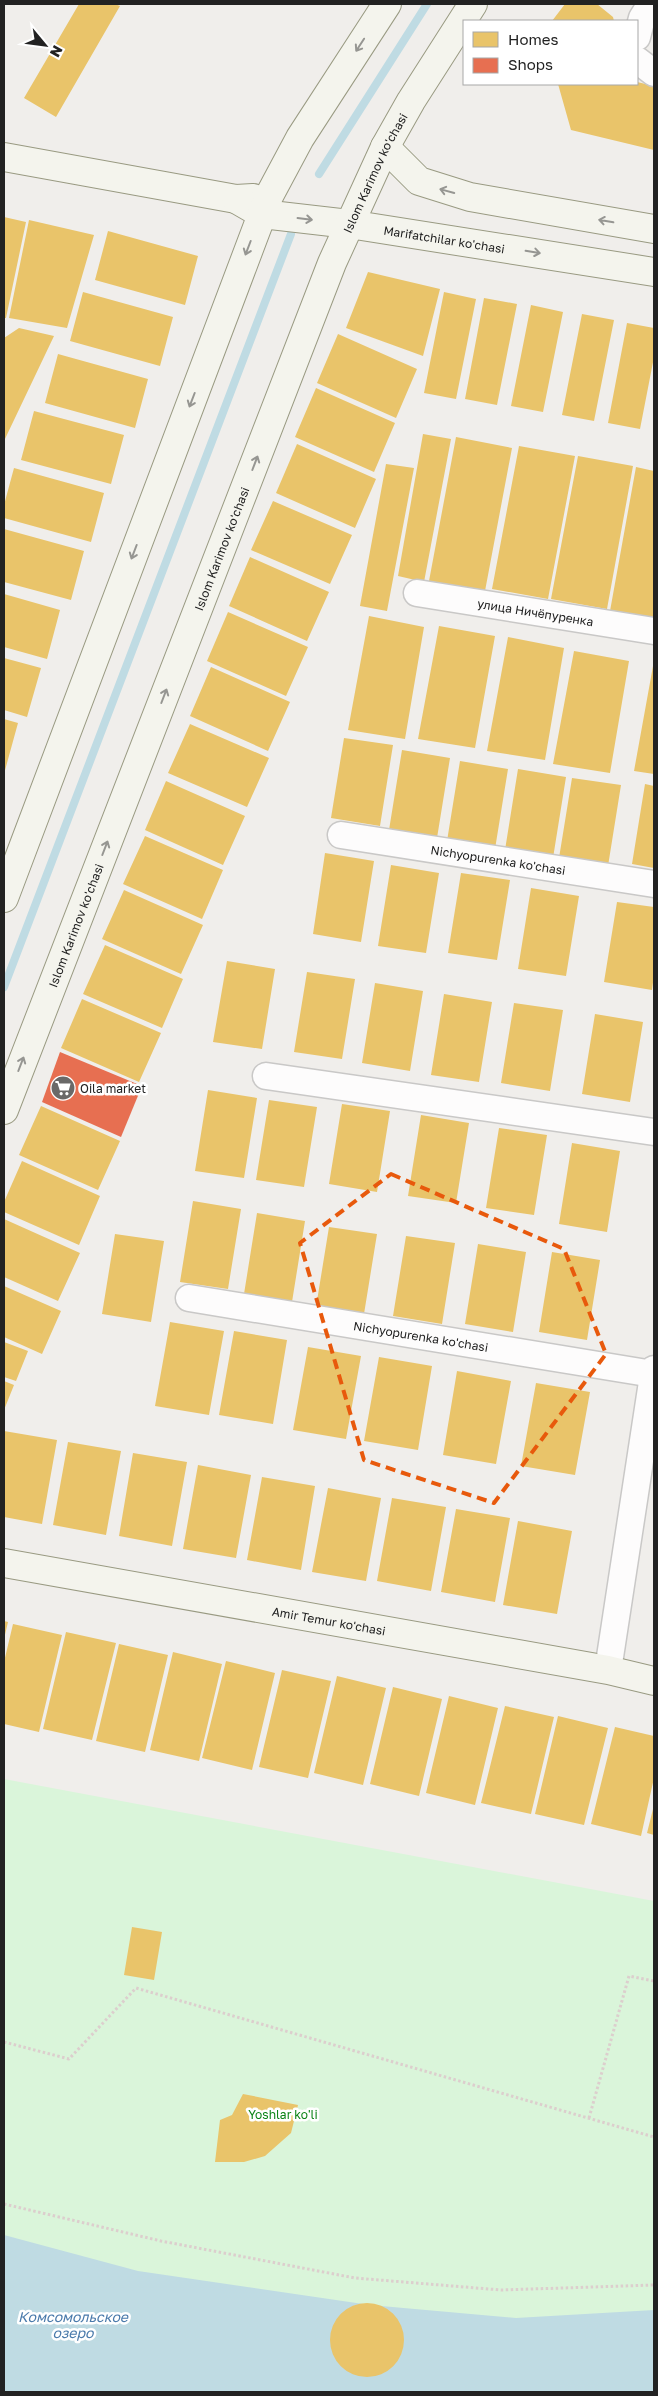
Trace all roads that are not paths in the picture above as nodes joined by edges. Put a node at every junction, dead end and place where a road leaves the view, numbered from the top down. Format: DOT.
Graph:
graph roads {
  1 [pos="387,4"];
  2 [pos="473,4"];
  3 [pos="651,4"];
  4 [pos="638,33"];
  5 [pos="638,61"];
  6 [pos="654,74"];
  7 [pos="385,147"];
  8 [pos="4,157"];
  9 [pos="265,205"];
  10 [pos="349,224"];
  11 [pos="654,229"];
  12 [pos="654,272"];
  13 [pos="417,592"];
  14 [pos="654,631"];
  15 [pos="341,835"];
  16 [pos="654,884"];
  17 [pos="4,898"];
  18 [pos="266,1076"];
  19 [pos="4,1110"];
  20 [pos="654,1132"];
  21 [pos="189,1298"];
  22 [pos="654,1372"];
  23 [pos="4,1563"];
  24 [pos="608,1670"];
  25 [pos="654,1681"];
  1 -- 9 [label="main road, one-way"];
  2 -- 7 [label="main road, Islom Karimov ko'chasi"];
  3 -- 4 [label="street"];
  5 -- 6 [label="street"];
  7 -- 10 [label="main road, Islom Karimov ko'chasi"];
  11 -- 7 [label="main road, one-way"];
  8 -- 9 [label="main road, Marifatchilar ko'chasi"];
  9 -- 10 [label="main road, Marifatchilar ko'chasi, one-way"];
  9 -- 17 [label="main road, one-way"];
  10 -- 12 [label="main road, Marifatchilar ko'chasi, one-way"];
  19 -- 10 [label="main road, Islom Karimov ko'chasi, one-way"];
  13 -- 14 [label="street, улица Ничёпуренка"];
  15 -- 16 [label="street, Nichyopurenka ko'chasi"];
  18 -- 20 [label="street"];
  21 -- 22 [label="street, Nichyopurenka ko'chasi"];
  22 -- 24 [label="street, Nichyopurenka ko'chasi"];
  23 -- 24 [label="main road, Amir Temur ko'chasi"];
  24 -- 25 [label="main road, Amir Temur ko'chasi"];
}
